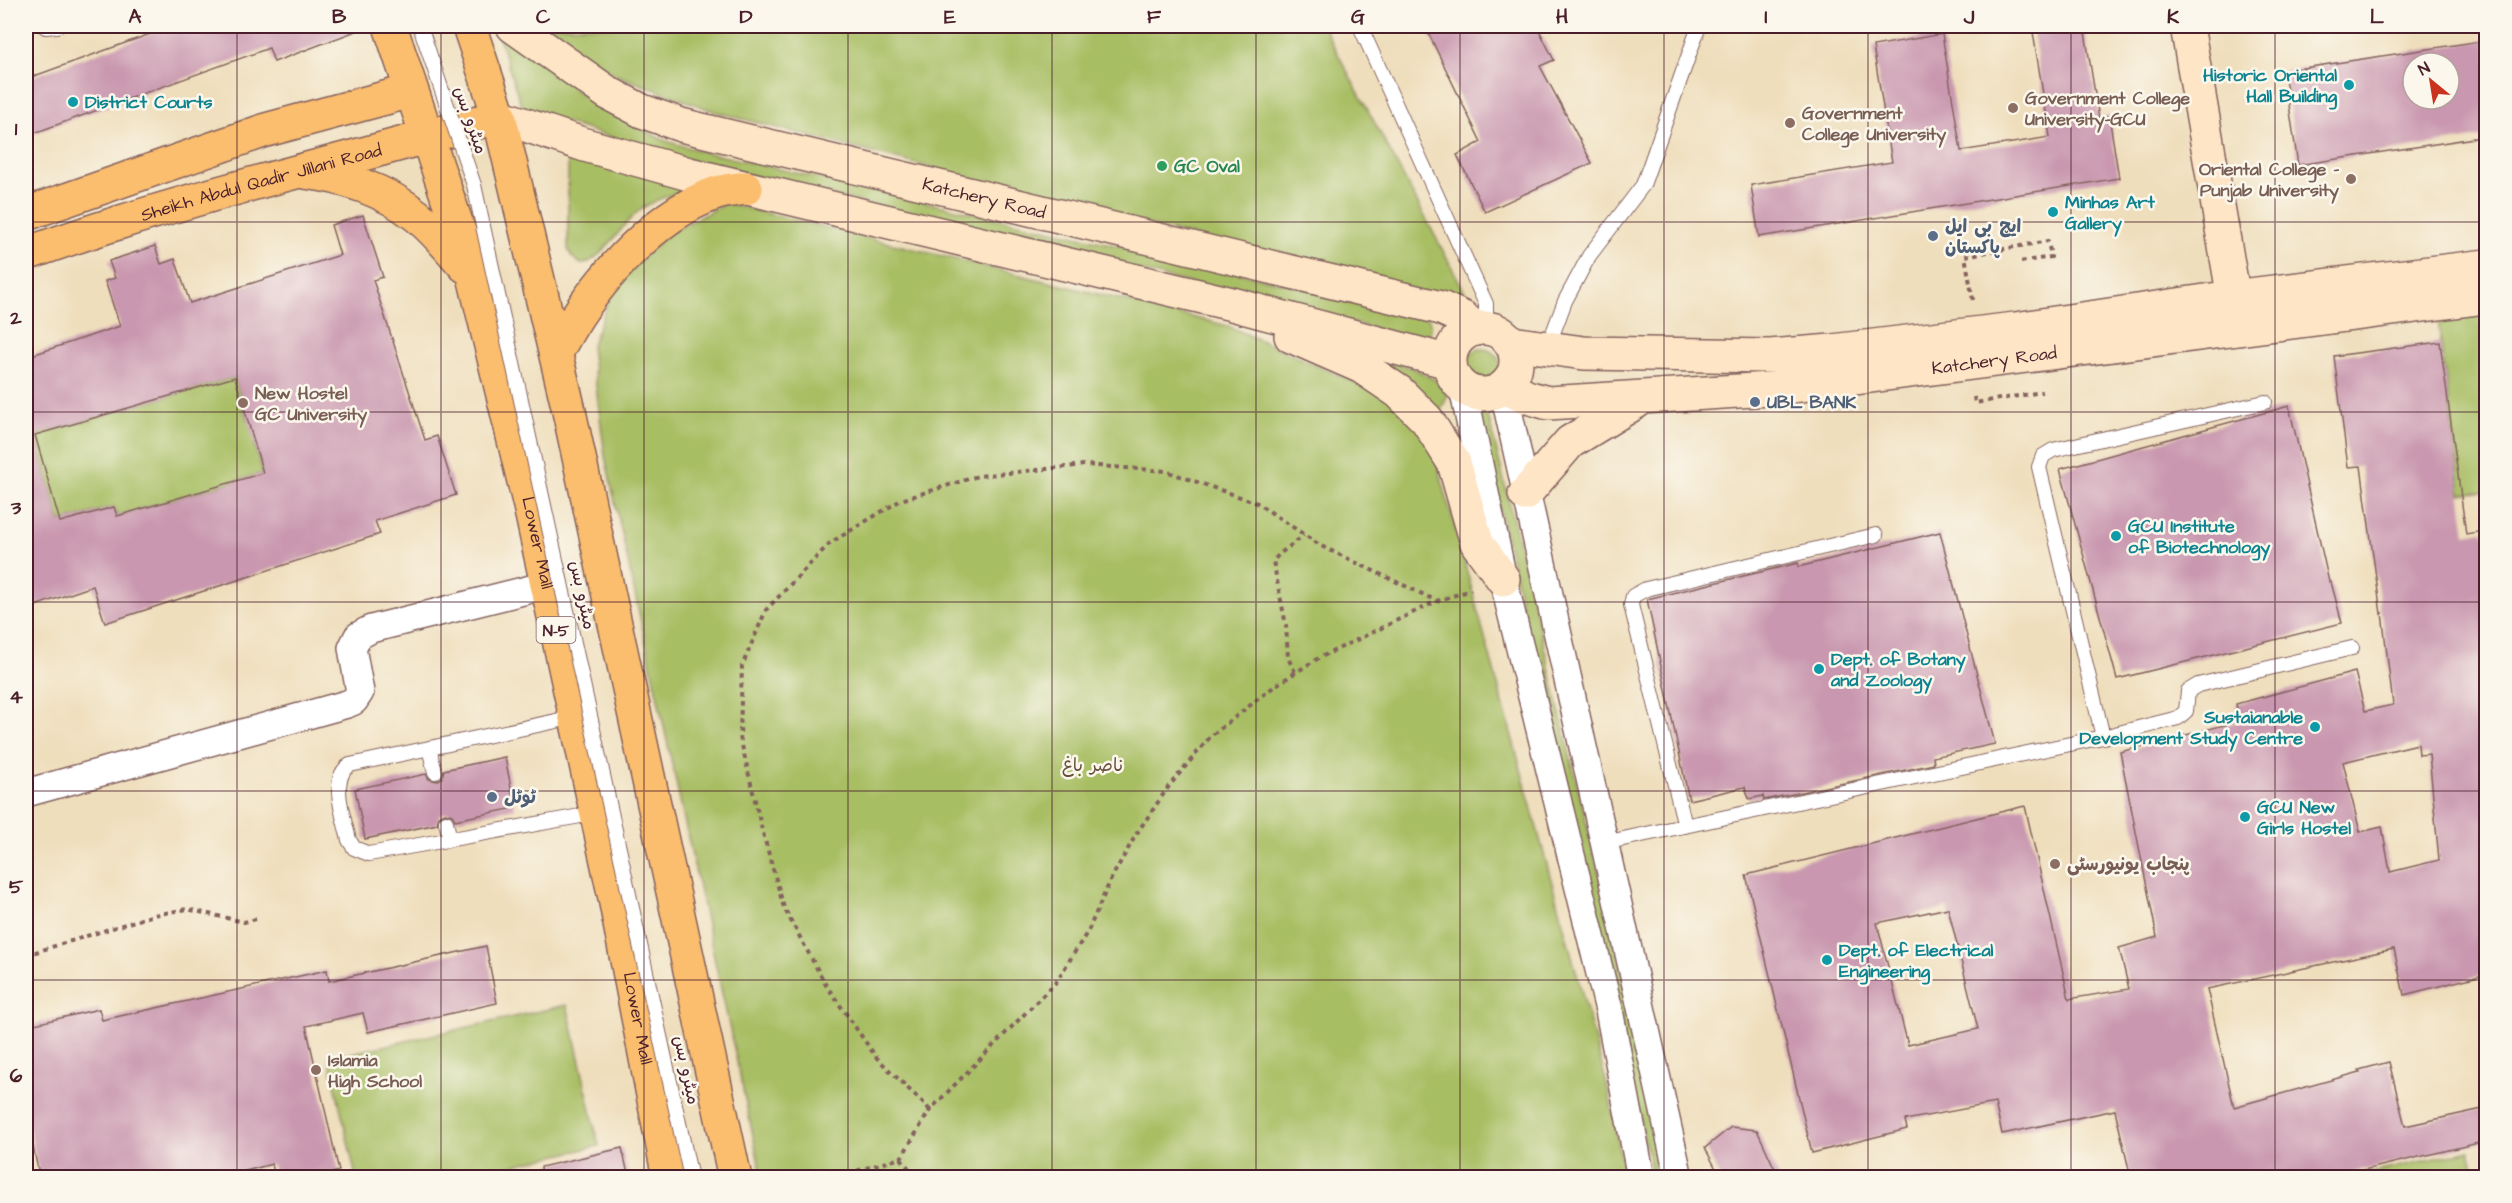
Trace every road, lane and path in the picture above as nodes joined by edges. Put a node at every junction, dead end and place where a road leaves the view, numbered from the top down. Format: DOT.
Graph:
graph roads {
  1 [pos="44,26"];
  2 [pos="57,26"];
  3 [pos="390,26"];
  4 [pos="420,26"];
  5 [pos="469,26"];
  6 [pos="513,26"];
  7 [pos="1360,26"];
  8 [pos="1699,26"];
  9 [pos="2187,26"];
  10 [pos="411,91"];
  11 [pos="499,116"];
  12 [pos="428,137"];
  13 [pos="299,171"];
  14 [pos="746,188"];
  15 [pos="26,214"];
  16 [pos="26,254"];
  17 [pos="2019,262"];
  18 [pos="2487,266"];
  19 [pos="474,276"];
  20 [pos="2232,297"];
  21 [pos="2487,297"];
  22 [pos="1232,304"];
  23 [pos="2240,328"];
  24 [pos="1491,333"];
  25 [pos="1979,333"];
  26 [pos="1547,349"];
  27 [pos="556,353"];
  28 [pos="1456,375"];
  29 [pos="1504,387"];
  30 [pos="2042,392"];
  31 [pos="1642,398"];
  32 [pos="2265,402"];
  33 [pos="1975,403"];
  34 [pos="1526,494"];
  35 [pos="1304,535"];
  36 [pos="1876,535"];
  37 [pos="1503,579"];
  38 [pos="547,585"];
  39 [pos="1437,601"];
  40 [pos="2352,648"];
  41 [pos="1295,672"];
  42 [pos="575,717"];
  43 [pos="2103,737"];
  44 [pos="429,748"];
  45 [pos="435,772"];
  46 [pos="26,793"];
  47 [pos="597,813"];
  48 [pos="446,822"];
  49 [pos="1684,826"];
  50 [pos="450,839"];
  51 [pos="1604,843"];
  52 [pos="260,918"];
  53 [pos="26,955"];
  54 [pos="930,1110"];
  55 [pos="901,1158"];
  56 [pos="669,1178"];
  57 [pos="691,1178"];
  58 [pos="735,1178"];
  59 [pos="831,1178"];
  60 [pos="916,1178"];
  61 [pos="1641,1178"];
  62 [pos="1679,1178"];
  1 -- 2 [label="lane"];
  3 -- 10 [label="main road, Lower Mall / N-5"];
  4 -- 57 [label="lane, میٹرو بس, bridge"];
  5 -- 11 [label="main road"];
  6 -- 24 [label="main road, Katchery Road"];
  7 -- 24 [label="lane"];
  8 -- 26 [label="lane"];
  9 -- 20 [label="main road"];
  10 -- 11 [label="main road"];
  10 -- 12 [label="main road, Lower Mall / N-5"];
  10 -- 15 [label="main road"];
  11 -- 12 [label="main road, Sheikh Abdul Qadir Jillani Road"];
  11 -- 14 [label="main road"];
  11 -- 27 [label="main road"];
  12 -- 13 [label="main road, Sheikh Abdul Qadir Jillani Road"];
  12 -- 19 [label="main road, Lower Mall / N-5"];
  13 -- 16 [label="main road, Sheikh Abdul Qadir Jillani Road"];
  13 -- 19 [label="main road"];
  14 -- 22 [label="main road"];
  14 -- 27 [label="main road"];
  17 -- 25 [label="path"];
  18 -- 20 [label="main road"];
  19 -- 38 [label="main road, Lower Mall / N-5"];
  20 -- 23 [label="main road"];
  20 -- 25 [label="main road"];
  21 -- 23 [label="main road, Katchery Road"];
  22 -- 28 [label="main road"];
  22 -- 37 [label="main road"];
  23 -- 31 [label="main road, Katchery Road"];
  24 -- 26 [label="main road"];
  24 -- 28 [label="main road"];
  24 -- 29 [label="main road"];
  25 -- 26 [label="main road"];
  27 -- 58 [label="main road"];
  28 -- 29 [label="main road"];
  28 -- 37 [label="street"];
  29 -- 31 [label="main road, Katchery Road"];
  29 -- 34 [label="street"];
  30 -- 33 [label="path"];
  31 -- 34 [label="main road"];
  32 -- 43 [label="lane"];
  34 -- 51 [label="street"];
  35 -- 39 [label="path"];
  35 -- 41 [label="path"];
  35 -- 54 [label="path"];
  36 -- 49 [label="lane"];
  37 -- 39 [label="path"];
  37 -- 61 [label="street"];
  38 -- 42 [label="main road, Lower Mall / N-5"];
  38 -- 46 [label="street"];
  39 -- 41 [label="path"];
  40 -- 43 [label="lane"];
  41 -- 54 [label="path"];
  42 -- 44 [label="lane"];
  42 -- 47 [label="main road, Lower Mall / N-5"];
  43 -- 49 [label="lane"];
  44 -- 45 [label="lane"];
  44 -- 50 [label="lane"];
  47 -- 50 [label="lane"];
  47 -- 56 [label="main road, Lower Mall / N-5"];
  48 -- 50 [label="lane"];
  49 -- 51 [label="lane"];
  51 -- 62 [label="street"];
  52 -- 53 [label="path"];
  54 -- 55 [label="path"];
  55 -- 59 [label="path"];
  55 -- 60 [label="path"];
}
